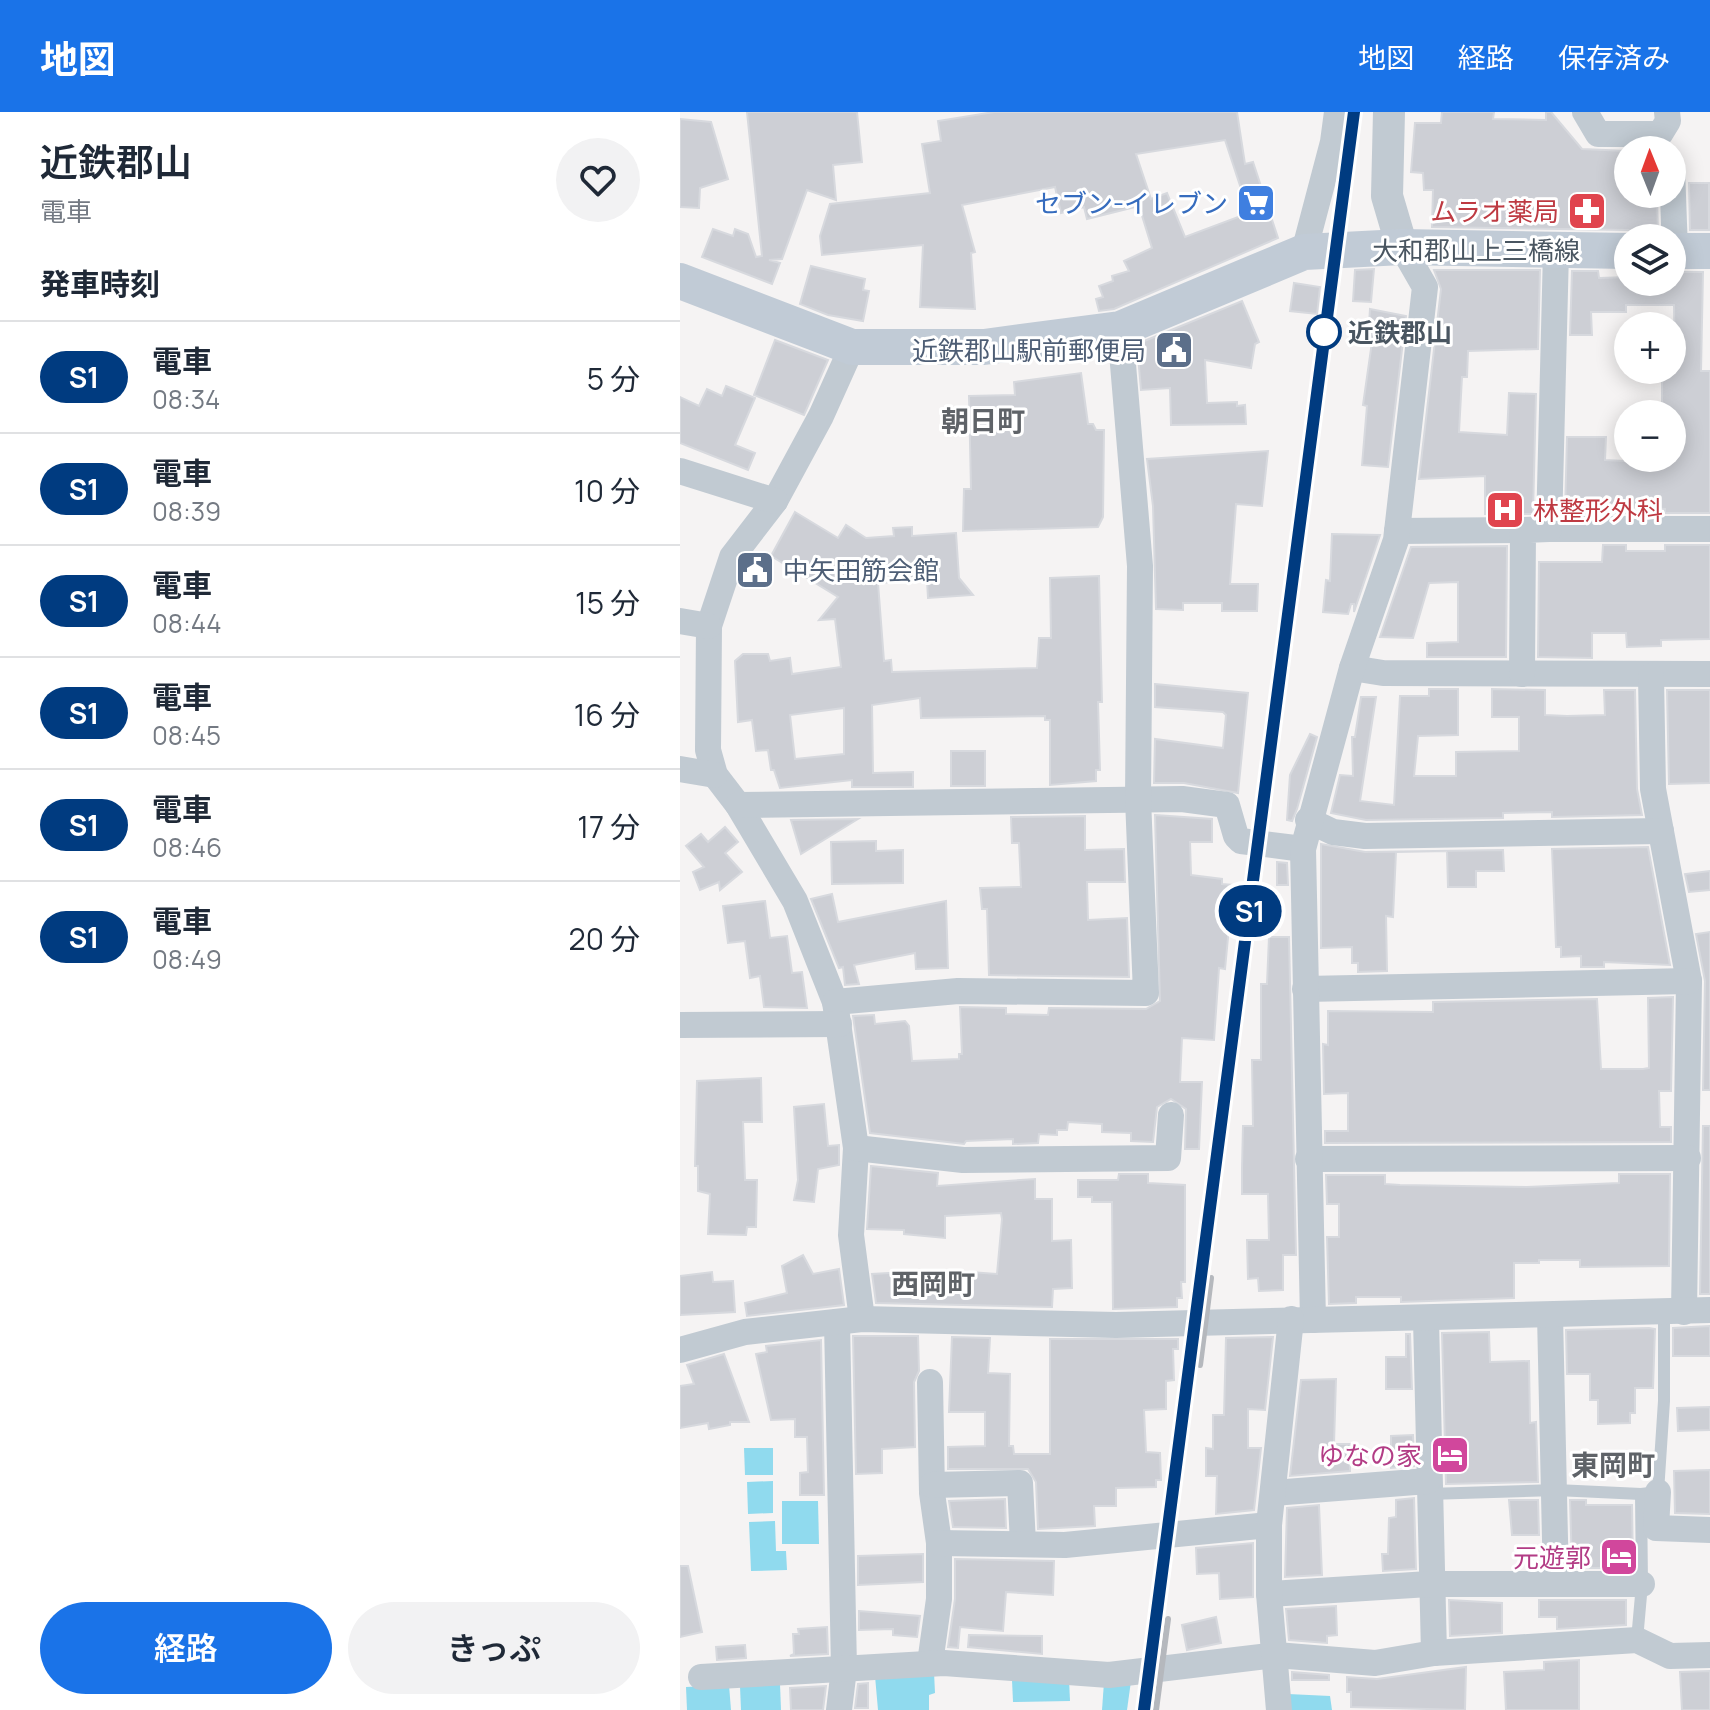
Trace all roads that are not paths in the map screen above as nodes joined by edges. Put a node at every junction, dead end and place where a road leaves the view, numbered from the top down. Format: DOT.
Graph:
graph roads {
  1 [pos="1337,112"];
  2 [pos="1389,112"];
  3 [pos="1585,112"];
  4 [pos="1667,112"];
  5 [pos="1648,132"];
  6 [pos="1402,247"];
  7 [pos="1556,251"];
  8 [pos="1614,251"];
  9 [pos="1686,251"];
  10 [pos="1710,251"];
  11 [pos="1304,252"];
  12 [pos="680,281"];
  13 [pos="1120,329"];
  14 [pos="852,347"];
  15 [pos="680,471"];
  16 [pos="775,501"];
  17 [pos="1710,529"];
  18 [pos="1536,530"];
  19 [pos="1397,531"];
  20 [pos="680,621"];
  21 [pos="709,626"];
  22 [pos="1352,668"];
  23 [pos="1522,674"];
  24 [pos="1710,674"];
  25 [pos="1651,676"];
  26 [pos="680,769"];
  27 [pos="715,775"];
  28 [pos="1138,799"];
  29 [pos="738,805"];
  30 [pos="1308,820"];
  31 [pos="1661,831"];
  32 [pos="1303,849"];
  33 [pos="1689,981"];
  34 [pos="1305,989"];
  35 [pos="837,1013"];
  36 [pos="680,1025"];
  37 [pos="1171,1115"];
  38 [pos="856,1148"];
  39 [pos="1688,1158"];
  40 [pos="1308,1159"];
  41 [pos="1686,1311"];
  42 [pos="1550,1315"];
  43 [pos="1426,1319"];
  44 [pos="849,1320"];
  45 [pos="1302,1320"];
  46 [pos="680,1350"];
  47 [pos="930,1382"];
  48 [pos="932,1485"];
  49 [pos="1428,1488"];
  50 [pos="1556,1490"];
  51 [pos="1273,1493"];
  52 [pos="1649,1493"];
  53 [pos="1269,1525"];
  54 [pos="1710,1530"];
  55 [pos="939,1543"];
  56 [pos="1023,1544"];
  57 [pos="1429,1584"];
  58 [pos="1556,1584"];
  59 [pos="1642,1584"];
  60 [pos="1269,1594"];
  61 [pos="1637,1640"];
  62 [pos="1434,1653"];
  63 [pos="1276,1655"];
  64 [pos="1710,1655"];
  65 [pos="930,1663"];
  66 [pos="844,1669"];
  67 [pos="701,1677"];
  68 [pos="839,1710"];
  69 [pos="1279,1710"];
  1 -- 11 [label="street"];
  2 -- 6 [label="street"];
  3 -- 5 [label="street"];
  4 -- 5 [label="street"];
  6 -- 7 [label="main road, 大和郡山上三橋線"];
  6 -- 11 [label="main road, 大和郡山上三橋線"];
  6 -- 19 [label="street"];
  7 -- 8 [label="main road, 大和郡山上三橋線"];
  7 -- 18 [label="street"];
  9 -- 10 [label="main road"];
  11 -- 13 [label="main road, 大和郡山上三橋線"];
  12 -- 14 [label="main road, 大和郡山上三橋線"];
  13 -- 14 [label="main road, 大和郡山上三橋線"];
  13 -- 28 [label="street"];
  14 -- 16 [label="street"];
  15 -- 16 [label="street"];
  16 -- 21 [label="street"];
  17 -- 18 [label="street"];
  18 -- 19 [label="street"];
  18 -- 23 [label="street"];
  19 -- 22 [label="street"];
  20 -- 21 [label="street"];
  21 -- 27 [label="street"];
  22 -- 23 [label="street"];
  22 -- 30 [label="street"];
  23 -- 25 [label="street"];
  24 -- 25 [label="street"];
  25 -- 31 [label="street"];
  26 -- 27 [label="street"];
  27 -- 29 [label="street"];
  28 -- 29 [label="street"];
  28 -- 32 [label="street"];
  28 -- 35 [label="street"];
  29 -- 35 [label="street"];
  30 -- 31 [label="street"];
  30 -- 32 [label="street"];
  31 -- 33 [label="street"];
  32 -- 34 [label="street"];
  33 -- 34 [label="street"];
  33 -- 39 [label="street"];
  34 -- 40 [label="street"];
  35 -- 36 [label="street"];
  35 -- 38 [label="street"];
  37 -- 38 [label="street"];
  38 -- 44 [label="street"];
  39 -- 40 [label="street"];
  39 -- 41 [label="street"];
  40 -- 45 [label="street"];
  41 -- 42 [label="street"];
  41 -- 52 [label="lane"];
  42 -- 43 [label="street"];
  42 -- 50 [label="street"];
  43 -- 45 [label="street"];
  43 -- 49 [label="street"];
  44 -- 45 [label="street"];
  44 -- 46 [label="street"];
  44 -- 66 [label="street"];
  45 -- 51 [label="street"];
  47 -- 48 [label="street"];
  48 -- 55 [label="street"];
  48 -- 56 [label="street"];
  49 -- 50 [label="lane"];
  49 -- 51 [label="street"];
  49 -- 57 [label="street"];
  50 -- 52 [label="lane"];
  50 -- 58 [label="street"];
  51 -- 53 [label="street"];
  52 -- 54 [label="street"];
  52 -- 59 [label="lane"];
  53 -- 56 [label="street"];
  53 -- 60 [label="street"];
  55 -- 56 [label="street"];
  55 -- 65 [label="street"];
  57 -- 58 [label="street"];
  57 -- 60 [label="street"];
  57 -- 62 [label="street"];
  58 -- 59 [label="street"];
  59 -- 61 [label="lane"];
  60 -- 63 [label="street"];
  61 -- 62 [label="street"];
  61 -- 64 [label="street"];
  62 -- 63 [label="street"];
  63 -- 65 [label="street"];
  63 -- 69 [label="street"];
  65 -- 66 [label="street"];
  66 -- 67 [label="street"];
  66 -- 68 [label="street"];
}
